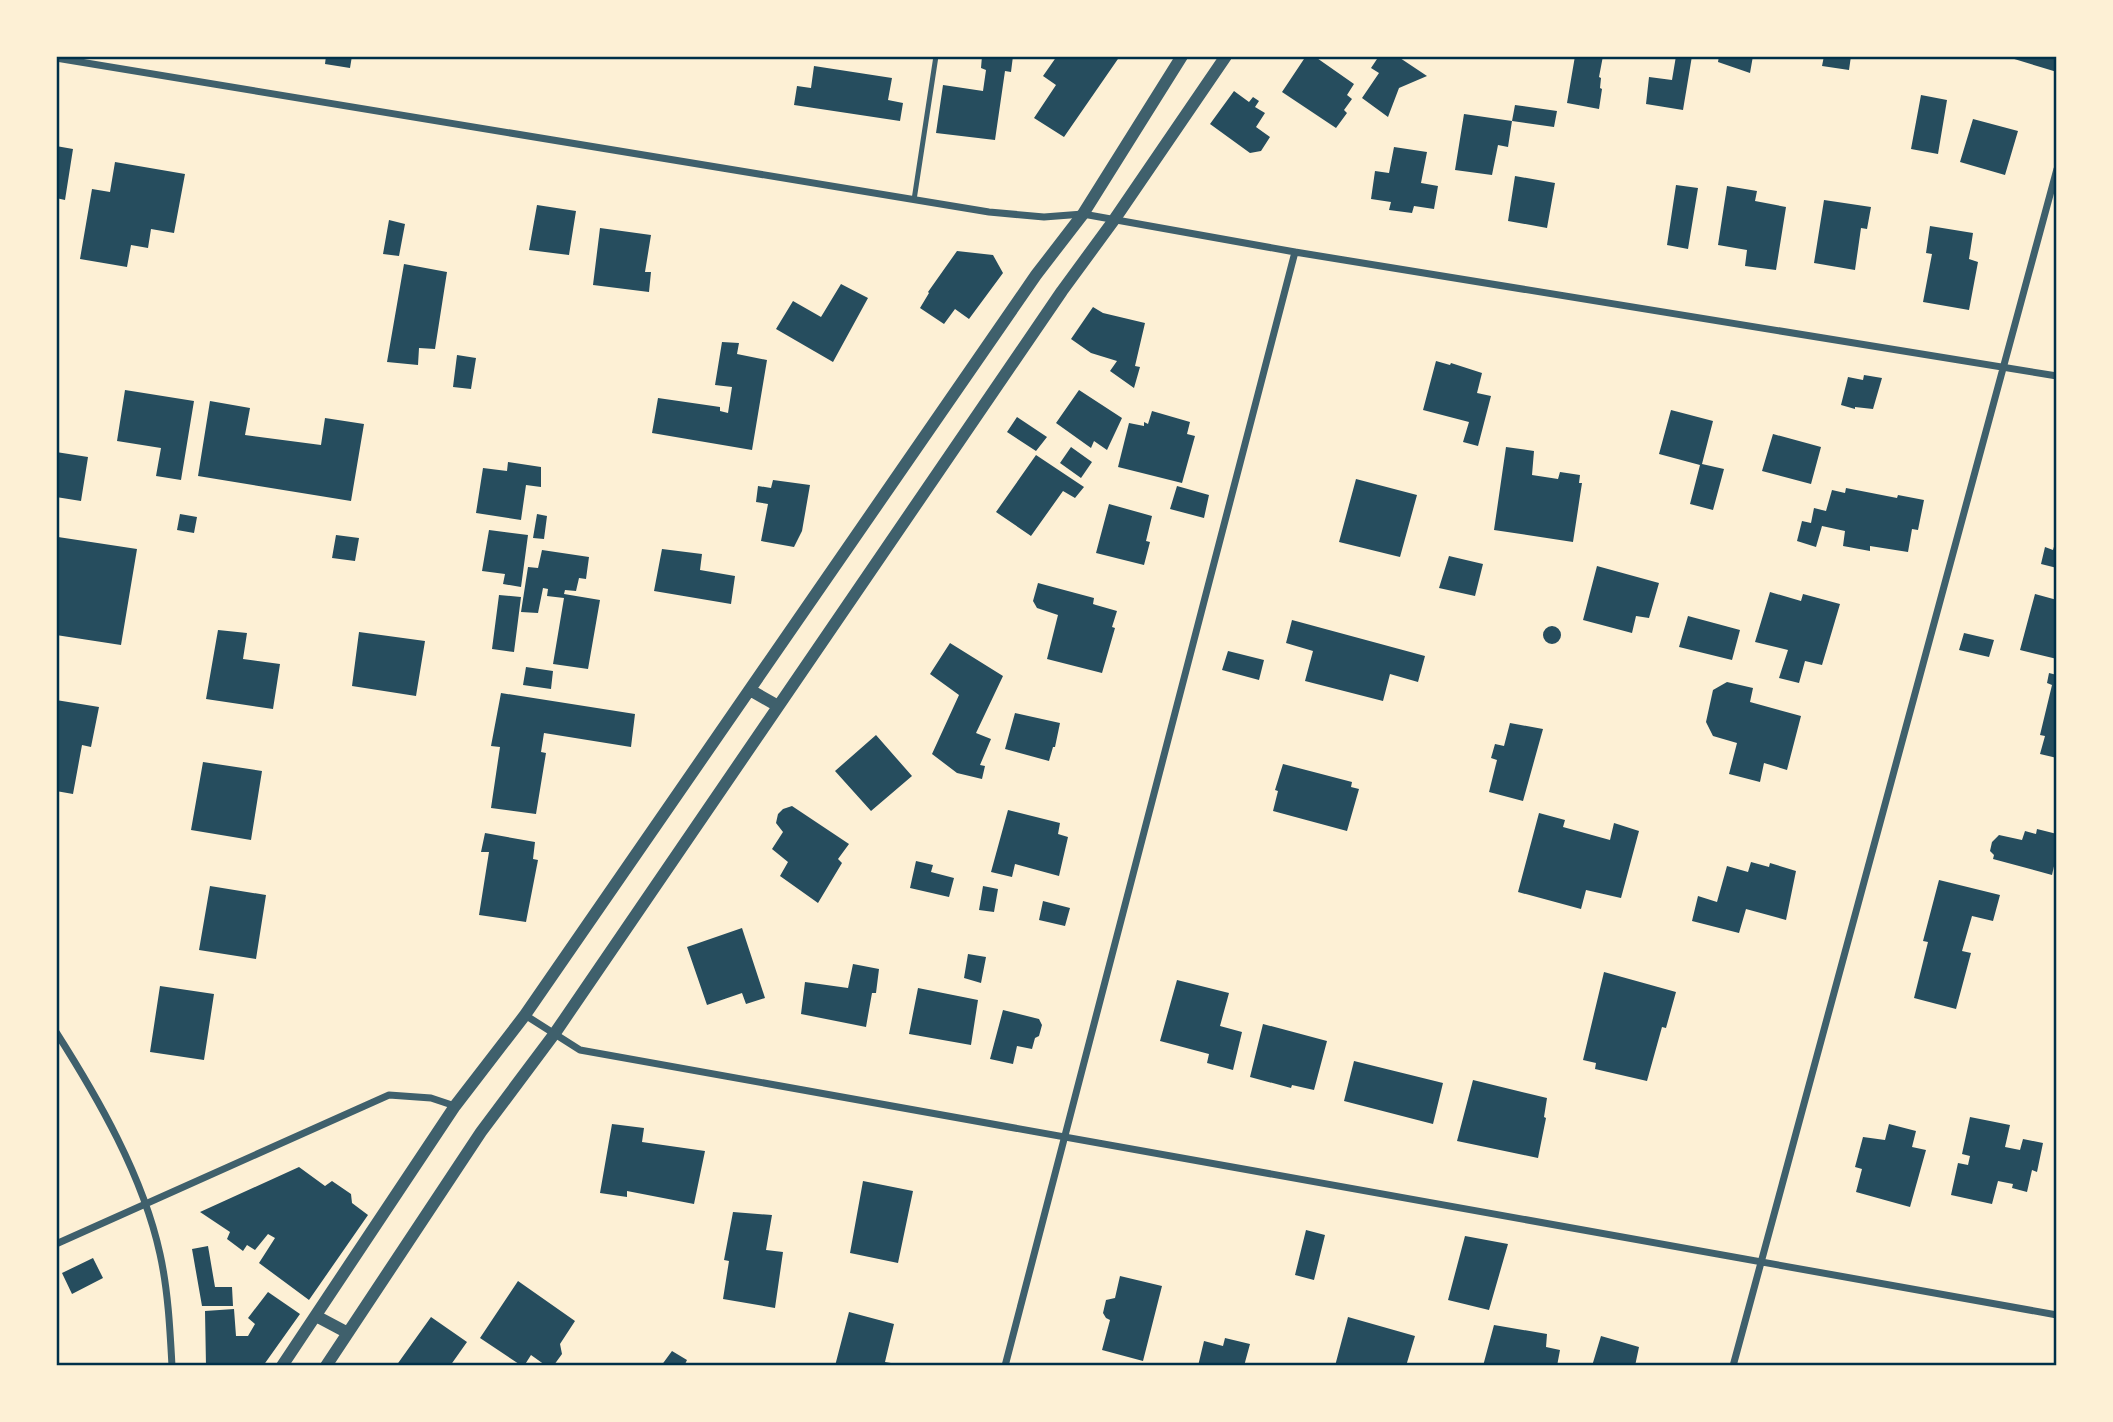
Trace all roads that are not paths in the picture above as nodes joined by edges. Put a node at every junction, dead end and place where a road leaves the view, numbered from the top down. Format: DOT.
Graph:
graph roads {
  1 [pos="936,56"];
  2 [pos="1182,56"];
  3 [pos="1226,56"];
  4 [pos="56,58"];
  5 [pos="2057,169"];
  6 [pos="914,200"];
  7 [pos="1083,214"];
  8 [pos="1114,220"];
  9 [pos="1295,252"];
  10 [pos="2004,368"];
  11 [pos="2057,376"];
  12 [pos="750,690"];
  13 [pos="778,706"];
  14 [pos="525,1015"];
  15 [pos="56,1032"];
  16 [pos="555,1033"];
  17 [pos="455,1107"];
  18 [pos="1064,1137"];
  19 [pos="146,1205"];
  20 [pos="56,1244"];
  21 [pos="1761,1262"];
  22 [pos="316,1315"];
  23 [pos="2057,1315"];
  24 [pos="348,1334"];
  25 [pos="172,1366"];
  26 [pos="282,1366"];
  27 [pos="326,1366"];
  28 [pos="1005,1366"];
  29 [pos="1733,1366"];
  1 -- 6 [label="lane"];
  2 -- 7 [label="street"];
  3 -- 8 [label="street"];
  4 -- 6 [label="street"];
  5 -- 10 [label="street"];
  6 -- 7 [label="street"];
  7 -- 8 [label="street"];
  7 -- 12 [label="street"];
  8 -- 9 [label="street"];
  8 -- 13 [label="street"];
  9 -- 10 [label="street"];
  9 -- 18 [label="street"];
  10 -- 11 [label="street"];
  10 -- 21 [label="street"];
  12 -- 13 [label="street"];
  12 -- 14 [label="street"];
  13 -- 16 [label="street"];
  14 -- 16 [label="street"];
  14 -- 17 [label="street"];
  15 -- 19 [label="street"];
  16 -- 18 [label="street"];
  16 -- 24 [label="street"];
  17 -- 19 [label="street"];
  17 -- 22 [label="street"];
  18 -- 21 [label="street"];
  18 -- 28 [label="street"];
  19 -- 20 [label="street"];
  19 -- 25 [label="street"];
  21 -- 23 [label="street"];
  21 -- 29 [label="street"];
  22 -- 24 [label="street"];
  22 -- 26 [label="street"];
  24 -- 27 [label="street"];
}
